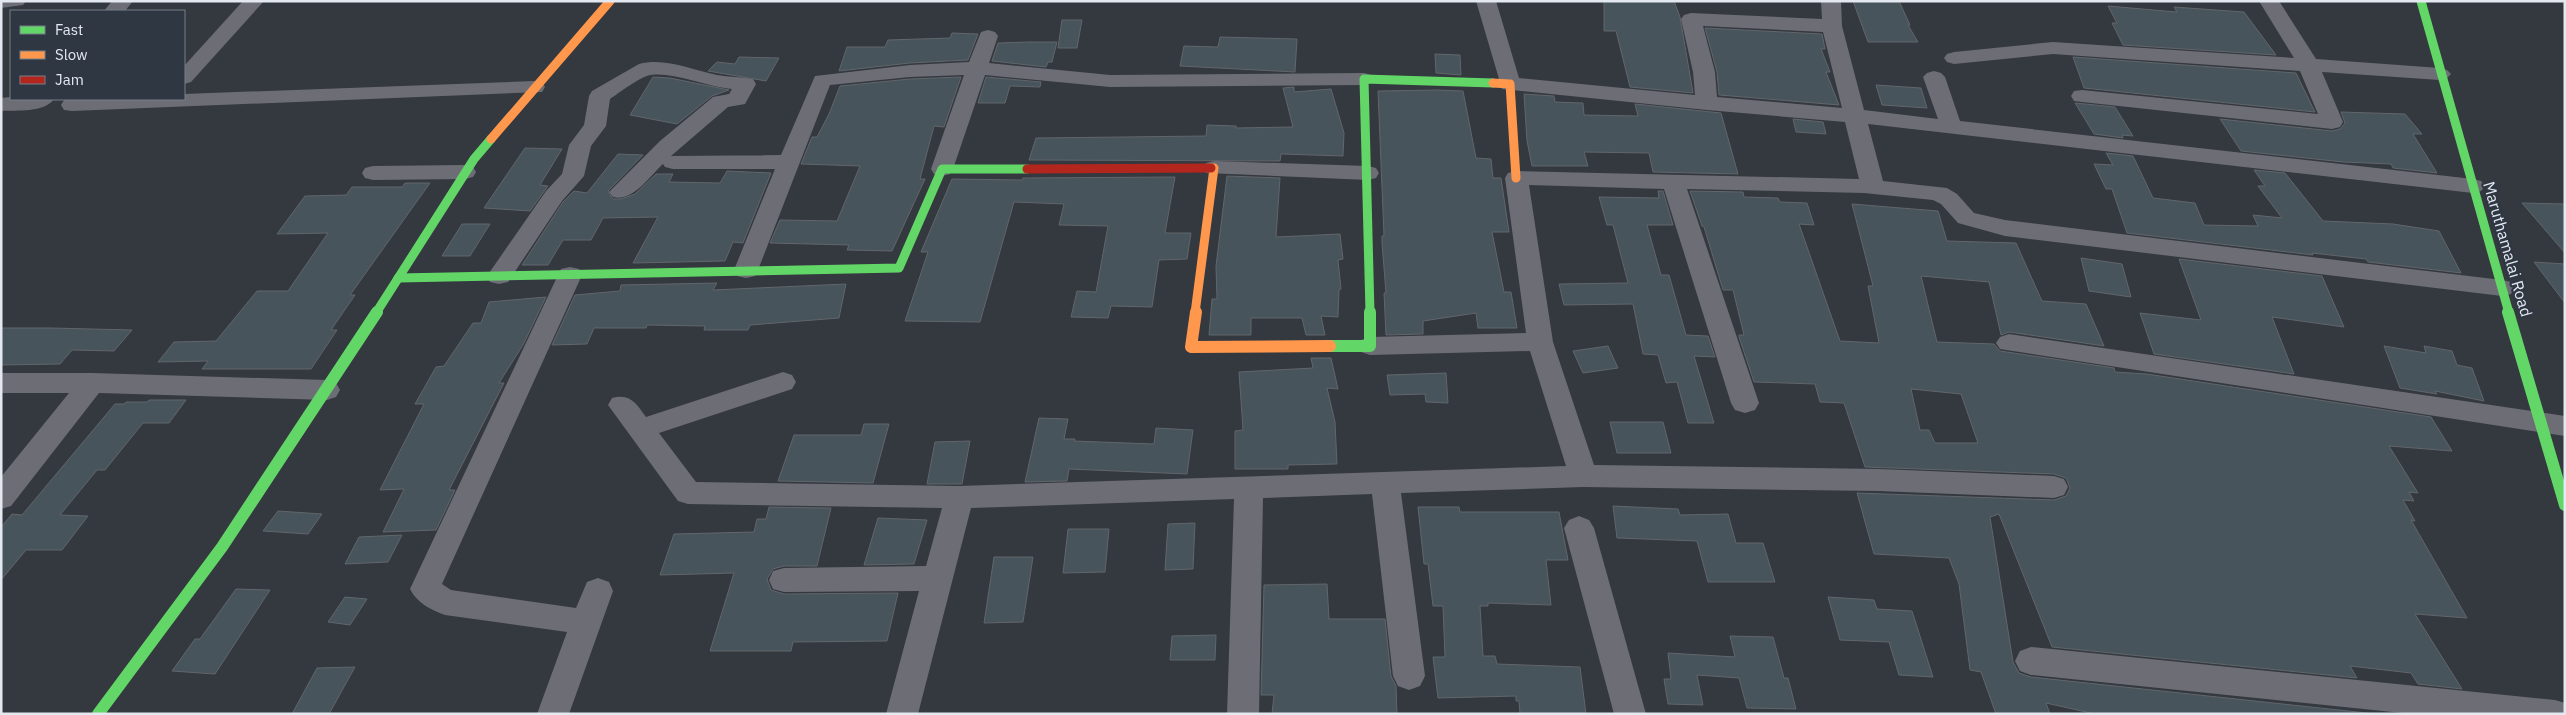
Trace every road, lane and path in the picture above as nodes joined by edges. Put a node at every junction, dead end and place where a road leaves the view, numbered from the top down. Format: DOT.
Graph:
graph roads {
  1 [pos="16,1"];
  2 [pos="254,1"];
  3 [pos="610,1"];
  4 [pos="1486,1"];
  5 [pos="2269,1"];
  6 [pos="2421,1"];
  7 [pos="1,2"];
  8 [pos="1831,14"];
  9 [pos="988,36"];
  10 [pos="1954,58"];
  11 [pos="2308,64"];
  12 [pos="979,68"];
  13 [pos="2440,74"];
  14 [pos="185,77"];
  15 [pos="1934,77"];
  16 [pos="1364,79"];
  17 [pos="1510,84"];
  18 [pos="534,87"];
  19 [pos="2082,96"];
  20 [pos="185,99"];
  21 [pos="42,100"];
  22 [pos="164,100"];
  23 [pos="72,104"];
  24 [pos="1707,104"];
  25 [pos="1,105"];
  26 [pos="1855,116"];
  27 [pos="1951,126"];
  28 [pos="672,162"];
  29 [pos="788,162"];
  30 [pos="1214,168"];
  31 [pos="942,169"];
  32 [pos="465,172"];
  33 [pos="373,173"];
  34 [pos="1368,173"];
  35 [pos="1516,178"];
  36 [pos="1673,182"];
  37 [pos="1864,186"];
  38 [pos="2473,186"];
  39 [pos="621,192"];
  40 [pos="746,270"];
  41 [pos="570,275"];
  42 [pos="499,276"];
  43 [pos="398,278"];
  44 [pos="2502,288"];
  45 [pos="1540,342"];
  46 [pos="2009,343"];
  47 [pos="1370,346"];
  48 [pos="784,382"];
  49 [pos="1,383"];
  50 [pos="92,383"];
  51 [pos="327,390"];
  52 [pos="1745,403"];
  53 [pos="622,405"];
  54 [pos="2539,421"];
  55 [pos="2565,426"];
  56 [pos="640,429"];
  57 [pos="1583,476"];
  58 [pos="1385,483"];
  59 [pos="1249,487"];
  60 [pos="2054,487"];
  61 [pos="959,497"];
  62 [pos="1,498"];
  63 [pos="2565,505"];
  64 [pos="1579,528"];
  65 [pos="938,578"];
  66 [pos="784,580"];
  67 [pos="598,592"];
  68 [pos="586,622"];
  69 [pos="2031,660"];
  70 [pos="1409,676"];
  71 [pos="98,714"];
  72 [pos="552,714"];
  73 [pos="902,714"];
  74 [pos="1242,714"];
  75 [pos="1630,714"];
  76 [pos="2555,714"];
  1 -- 7 [label="street"];
  2 -- 14 [label="street"];
  3 -- 18 [label="street"];
  4 -- 17 [label="street"];
  5 -- 11 [label="street"];
  6 -- 13 [label="street, Maruthamalai Road"];
  8 -- 24 [label="street"];
  8 -- 26 [label="street"];
  9 -- 12 [label="street"];
  10 -- 11 [label="street"];
  11 -- 13 [label="street"];
  11 -- 19 [label="street"];
  12 -- 16 [label="street"];
  12 -- 29 [label="street"];
  12 -- 31 [label="street"];
  13 -- 38 [label="street, Maruthamalai Road"];
  15 -- 27 [label="street"];
  16 -- 17 [label="street"];
  16 -- 34 [label="street"];
  17 -- 24 [label="street"];
  17 -- 35 [label="street"];
  18 -- 20 [label="street"];
  18 -- 32 [label="street"];
  21 -- 25 [label="street"];
  22 -- 23 [label="street"];
  24 -- 26 [label="street"];
  26 -- 27 [label="street"];
  26 -- 37 [label="street"];
  27 -- 38 [label="street"];
  28 -- 29 [label="street"];
  29 -- 40 [label="street"];
  30 -- 31 [label="street"];
  30 -- 34 [label="street"];
  30 -- 47 [label="street"];
  31 -- 40 [label="street"];
  32 -- 33 [label="street"];
  32 -- 43 [label="street"];
  34 -- 47 [label="street"];
  35 -- 36 [label="street"];
  35 -- 45 [label="street"];
  36 -- 37 [label="street"];
  36 -- 52 [label="street"];
  37 -- 44 [label="street"];
  38 -- 44 [label="street, Maruthamalai Road"];
  39 -- 42 [label="street"];
  40 -- 41 [label="street"];
  41 -- 42 [label="street"];
  41 -- 68 [label="street"];
  42 -- 43 [label="street"];
  43 -- 51 [label="street"];
  44 -- 54 [label="street, Maruthamalai Road"];
  45 -- 47 [label="street"];
  45 -- 57 [label="street"];
  46 -- 54 [label="street"];
  48 -- 56 [label="street"];
  49 -- 50 [label="street"];
  50 -- 51 [label="street"];
  50 -- 62 [label="street"];
  51 -- 71 [label="street"];
  53 -- 56 [label="street"];
  54 -- 55 [label="street"];
  54 -- 63 [label="street, Maruthamalai Road"];
  56 -- 61 [label="street"];
  57 -- 58 [label="street"];
  57 -- 60 [label="street"];
  58 -- 59 [label="street"];
  58 -- 70 [label="street"];
  59 -- 61 [label="street"];
  59 -- 74 [label="street"];
  61 -- 65 [label="street"];
  64 -- 75 [label="street"];
  65 -- 66 [label="street"];
  65 -- 73 [label="street"];
  67 -- 68 [label="street"];
  68 -- 72 [label="street"];
  69 -- 76 [label="street"];
}
